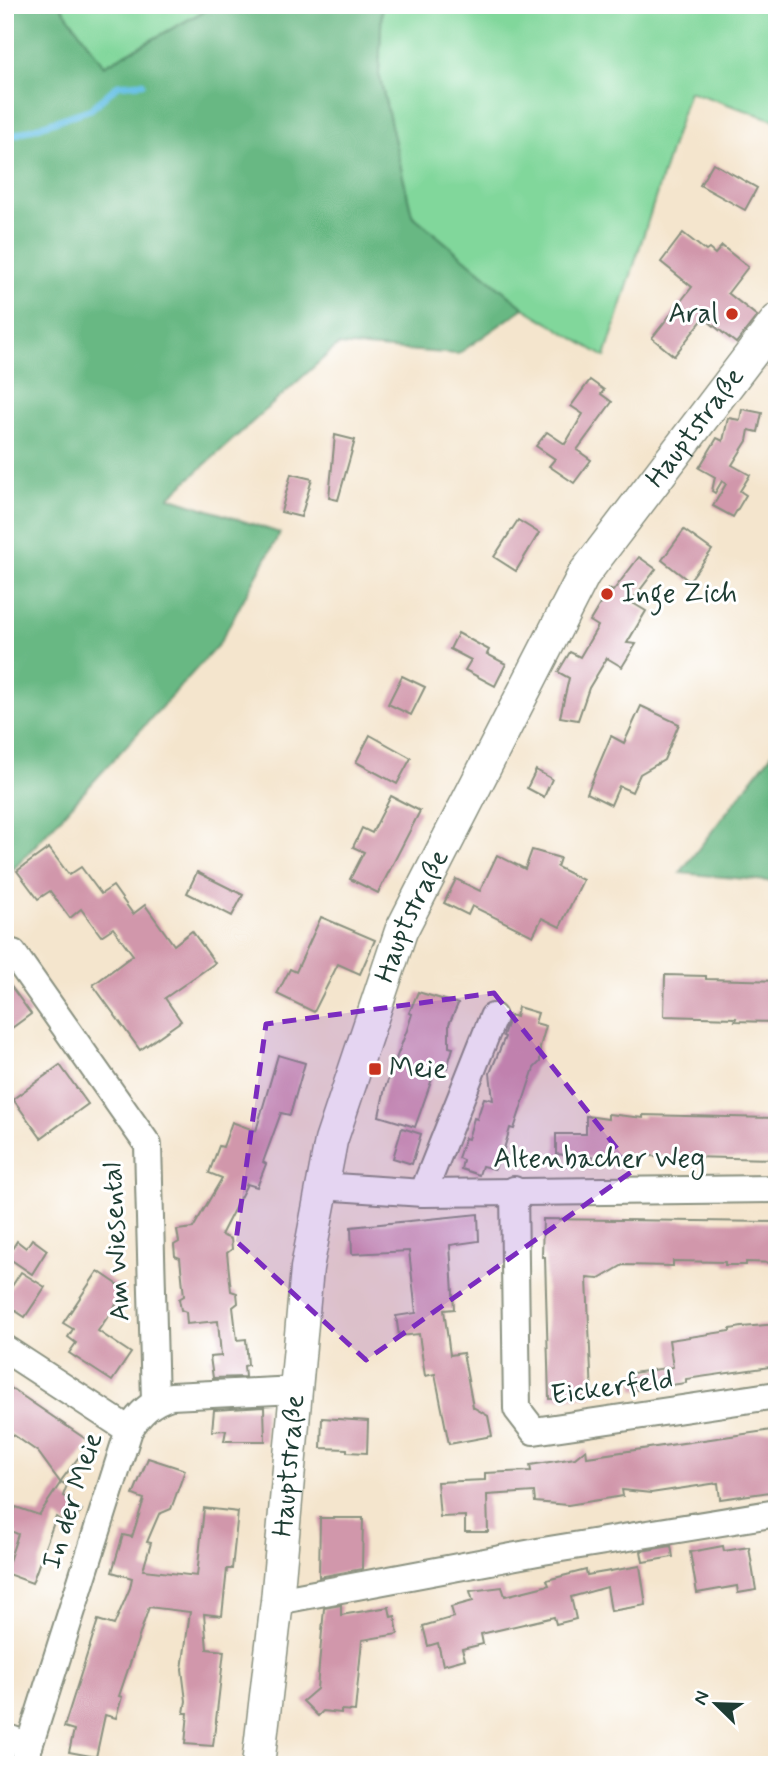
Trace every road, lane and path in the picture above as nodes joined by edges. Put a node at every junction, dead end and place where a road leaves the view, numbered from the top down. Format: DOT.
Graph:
graph roads {
  1 [pos="777,320"];
  2 [pos="13,953"];
  3 [pos="493,1017"];
  4 [pos="321,1186"];
  5 [pos="777,1189"];
  6 [pos="514,1190"];
  7 [pos="423,1193"];
  8 [pos="5,1349"];
  9 [pos="296,1390"];
  10 [pos="777,1395"];
  11 [pos="155,1401"];
  12 [pos="129,1430"];
  13 [pos="777,1513"];
  14 [pos="277,1601"];
  15 [pos="19,1749"];
  16 [pos="258,1765"];
  1 -- 4 [label="main road, Hauptstraße"];
  2 -- 11 [label="street, Am Wiesental"];
  3 -- 7 [label="street"];
  4 -- 7 [label="street, Altenbacher Weg"];
  4 -- 9 [label="main road, Hauptstraße"];
  5 -- 6 [label="street, Altenbacher Weg"];
  6 -- 7 [label="street, Altenbacher Weg"];
  6 -- 10 [label="street, Eickerfeld"];
  8 -- 12 [label="street"];
  9 -- 11 [label="street"];
  9 -- 14 [label="main road, Hauptstraße"];
  11 -- 12 [label="street, In der Meie"];
  12 -- 15 [label="street, In der Meie"];
  13 -- 14 [label="street"];
  14 -- 16 [label="main road, Hauptstraße"];
}
